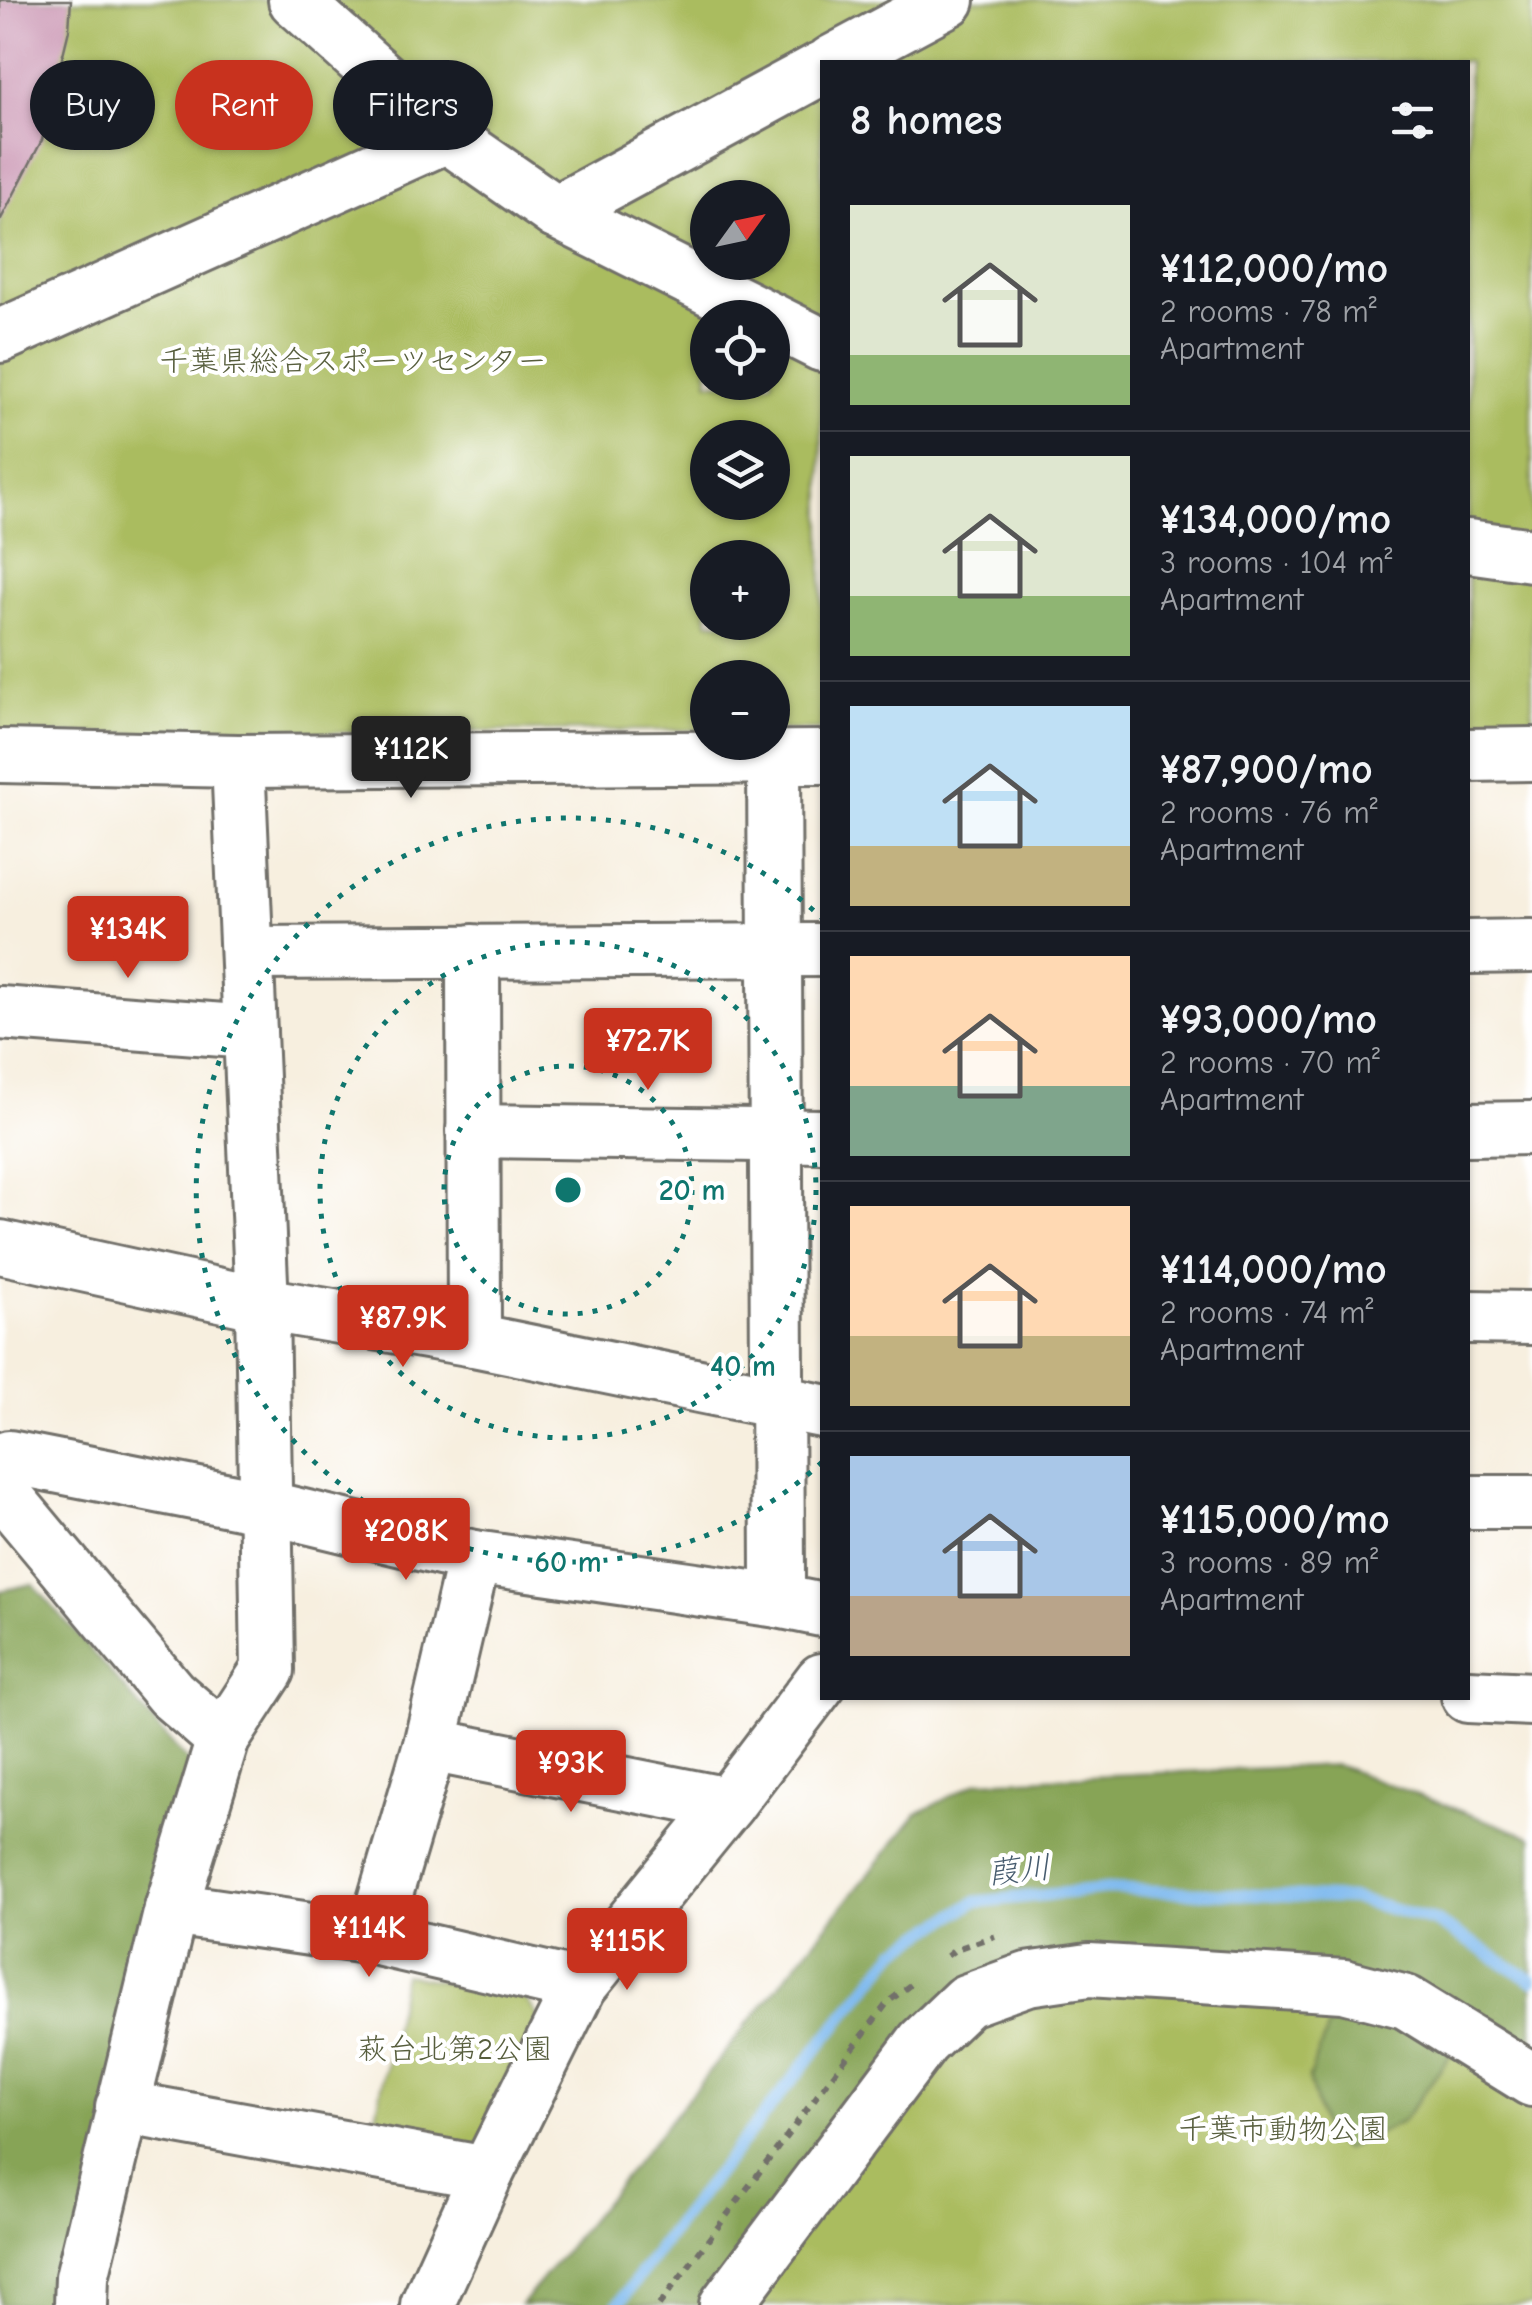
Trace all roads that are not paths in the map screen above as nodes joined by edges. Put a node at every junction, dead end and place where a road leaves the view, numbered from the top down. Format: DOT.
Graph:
graph roads {
  1 [pos="295,0"];
  2 [pos="948,0"];
  3 [pos="362,60"];
  4 [pos="836,60"];
  5 [pos="820,69"];
  6 [pos="417,150"];
  7 [pos="468,150"];
  8 [pos="556,212"];
  9 [pos="732,300"];
  10 [pos="790,329"];
  11 [pos="0,336"];
  12 [pos="820,343"];
  13 [pos="1470,546"];
  14 [pos="1532,555"];
  15 [pos="1532,754"];
  16 [pos="1470,755"];
  17 [pos="0,756"];
  18 [pos="798,757"];
  19 [pos="238,762"];
  20 [pos="1532,946"];
  21 [pos="1470,947"];
  22 [pos="473,950"];
  23 [pos="798,950"];
  24 [pos="247,954"];
  25 [pos="0,1013"];
  26 [pos="250,1032"];
  27 [pos="1532,1128"];
  28 [pos="1470,1129"];
  29 [pos="473,1131"];
  30 [pos="798,1136"];
  31 [pos="0,1247"];
  32 [pos="262,1304"];
  33 [pos="1470,1318"];
  34 [pos="1532,1318"];
  35 [pos="801,1320"];
  36 [pos="474,1340"];
  37 [pos="800,1407"];
  38 [pos="4,1473"];
  39 [pos="1470,1502"];
  40 [pos="1532,1502"];
  41 [pos="265,1507"];
  42 [pos="474,1557"];
  43 [pos="800,1606"];
  44 [pos="820,1683"];
  45 [pos="1470,1696"];
  46 [pos="1532,1699"];
  47 [pos="224,1740"];
  48 [pos="430,1745"];
  49 [pos="728,1804"];
  50 [pos="170,1909"];
  51 [pos="373,1938"];
  52 [pos="580,1986"];
  53 [pos="1532,2080"];
  54 [pos="122,2107"];
  55 [pos="487,2174"];
  56 [pos="81,2305"];
  57 [pos="427,2305"];
  58 [pos="726,2305"];
  1 -- 3 [label="street"];
  2 -- 4 [label="street"];
  5 -- 8 [label="street"];
  6 -- 11 [label="street"];
  7 -- 8 [label="street"];
  8 -- 9 [label="street"];
  10 -- 12 [label="street"];
  13 -- 14 [label="street"];
  15 -- 16 [label="street"];
  17 -- 19 [label="street"];
  18 -- 19 [label="street"];
  18 -- 23 [label="street"];
  19 -- 24 [label="street"];
  20 -- 21 [label="street"];
  22 -- 23 [label="street"];
  22 -- 24 [label="street"];
  22 -- 29 [label="street"];
  23 -- 30 [label="street"];
  24 -- 26 [label="street"];
  25 -- 26 [label="street"];
  26 -- 32 [label="street"];
  27 -- 28 [label="street"];
  29 -- 30 [label="street"];
  29 -- 36 [label="street"];
  30 -- 35 [label="street"];
  31 -- 32 [label="street"];
  32 -- 36 [label="street"];
  32 -- 41 [label="street"];
  33 -- 34 [label="street"];
  35 -- 37 [label="street"];
  36 -- 37 [label="street"];
  37 -- 43 [label="street"];
  38 -- 41 [label="street"];
  38 -- 47 [label="street"];
  39 -- 40 [label="street"];
  41 -- 42 [label="street"];
  41 -- 47 [label="street"];
  42 -- 43 [label="street"];
  42 -- 48 [label="street"];
  44 -- 49 [label="street"];
  45 -- 46 [label="street"];
  47 -- 50 [label="street"];
  48 -- 49 [label="street"];
  48 -- 51 [label="street"];
  49 -- 52 [label="street"];
  50 -- 51 [label="street"];
  50 -- 54 [label="street"];
  51 -- 52 [label="street"];
  52 -- 55 [label="street"];
  53 -- 58 [label="street"];
  54 -- 55 [label="street"];
  54 -- 56 [label="street"];
  55 -- 57 [label="street"];
}
